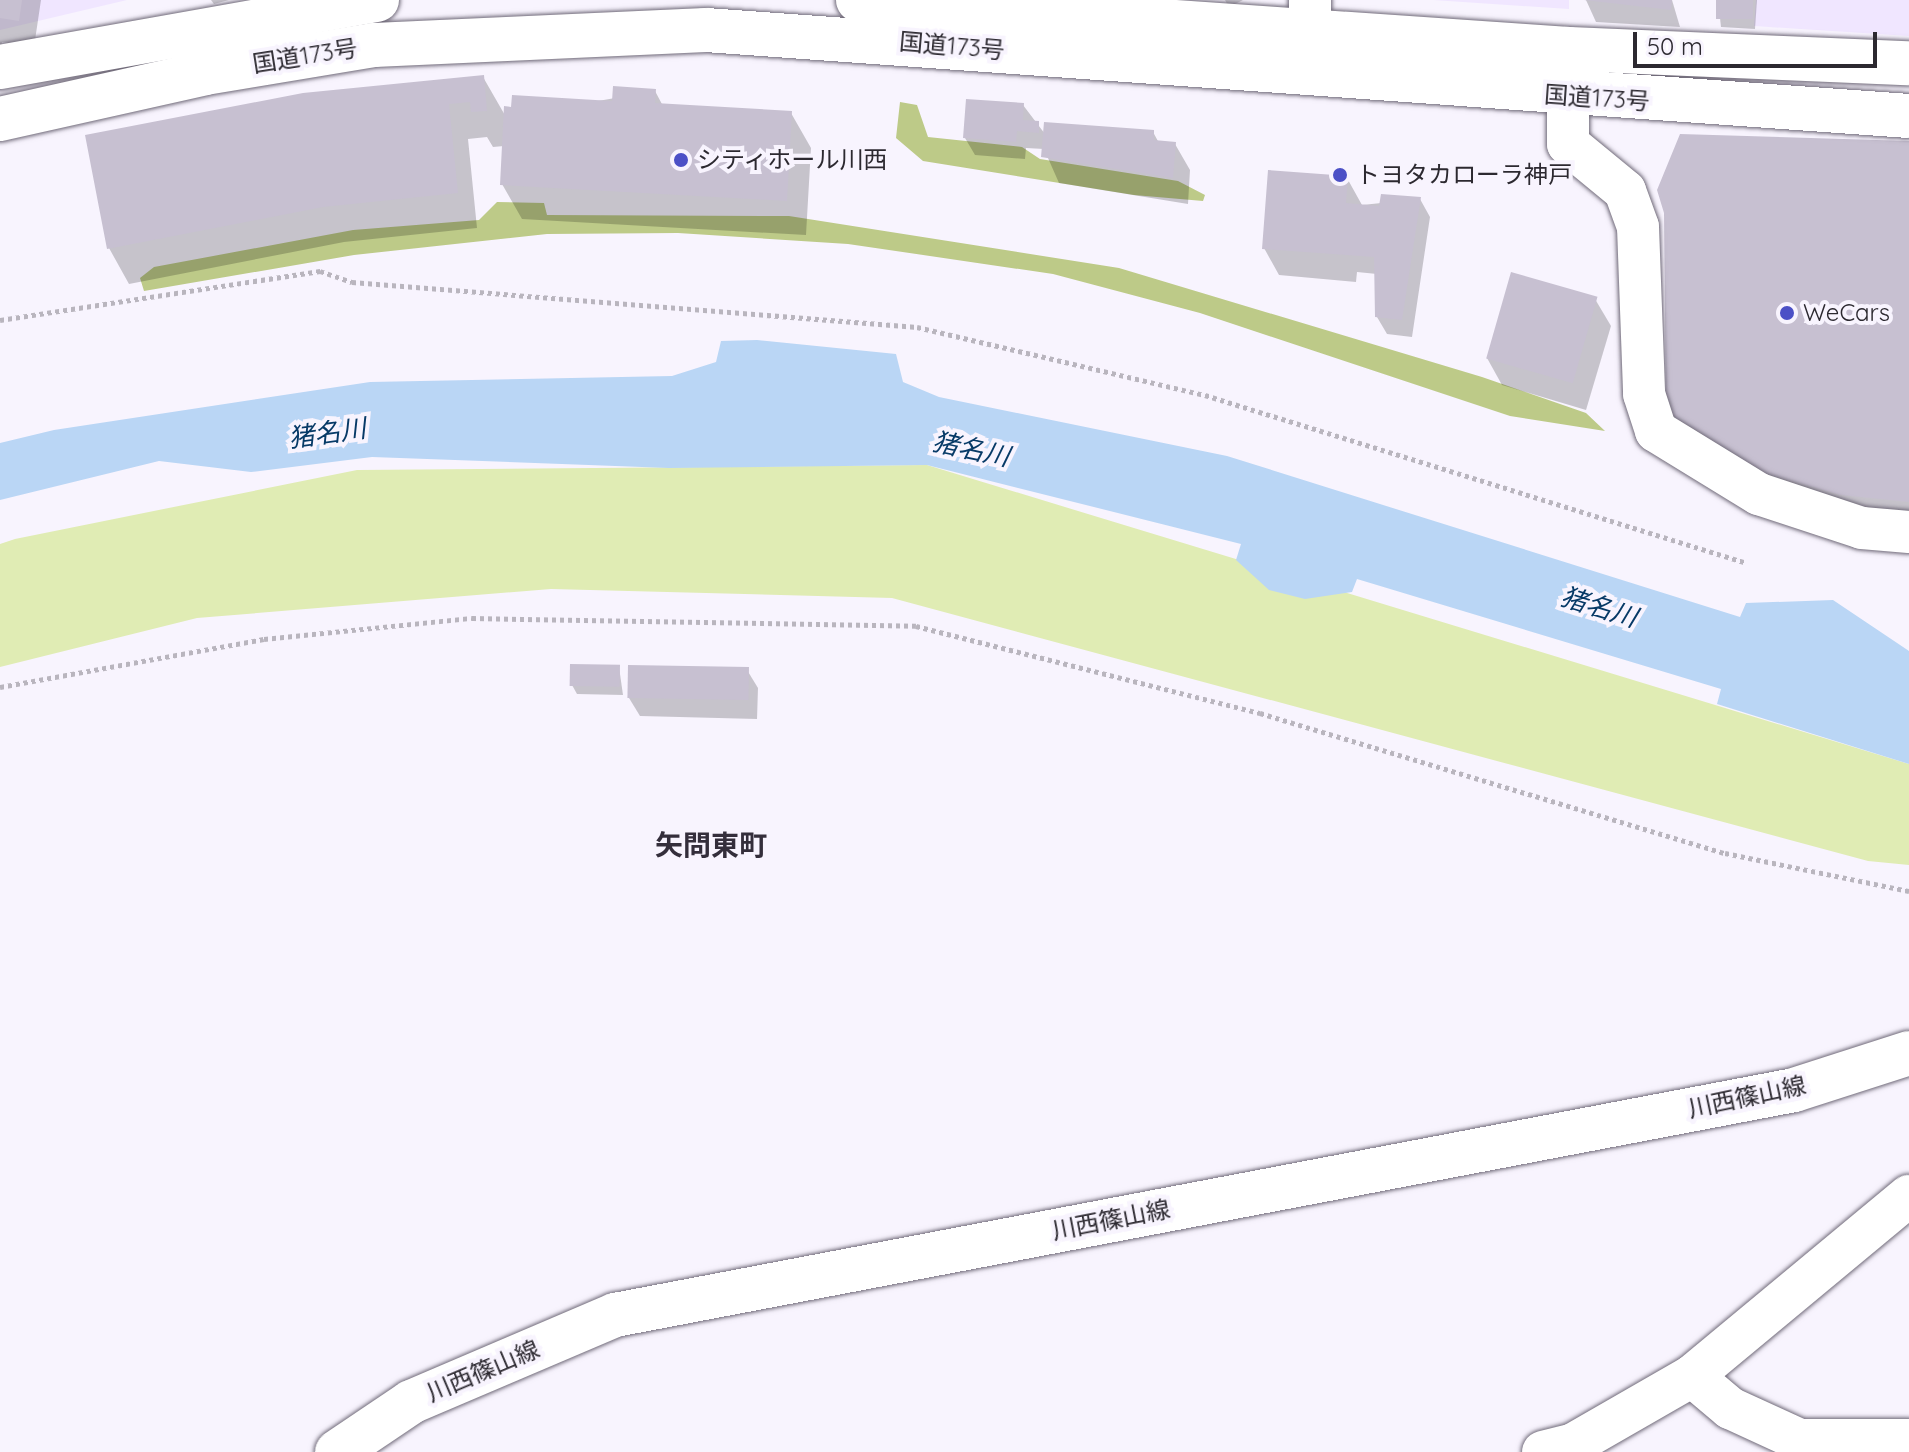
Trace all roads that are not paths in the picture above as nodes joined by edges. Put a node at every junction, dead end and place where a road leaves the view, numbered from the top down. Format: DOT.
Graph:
graph roads {
  1 [pos="377,0"];
  2 [pos="858,0"];
  3 [pos="308,4"];
  4 [pos="1311,15"];
  5 [pos="1568,49"];
  6 [pos="1909,63"];
  7 [pos="0,67"];
  8 [pos="1309,76"];
  9 [pos="1568,97"];
  10 [pos="1909,116"];
  11 [pos="0,119"];
  12 [pos="1909,532"];
  13 [pos="1909,1053"];
  14 [pos="1909,1196"];
  15 [pos="1692,1376"];
  16 [pos="1909,1440"];
  17 [pos="1562,1450"];
  18 [pos="337,1452"];
  1 -- 3 [label="main road, 国道173号"];
  2 -- 4 [label="main road, 国道173号"];
  3 -- 7 [label="main road, 国道173号"];
  4 -- 5 [label="main road, 国道173号"];
  4 -- 8 [label="street"];
  5 -- 6 [label="main road, 国道173号"];
  5 -- 9 [label="street"];
  8 -- 9 [label="main road, 国道173号"];
  8 -- 11 [label="main road, 国道173号"];
  9 -- 10 [label="main road, 国道173号"];
  9 -- 12 [label="street"];
  13 -- 18 [label="main road, 川西篠山線"];
  14 -- 15 [label="street"];
  15 -- 16 [label="street"];
  15 -- 17 [label="street"];
}
